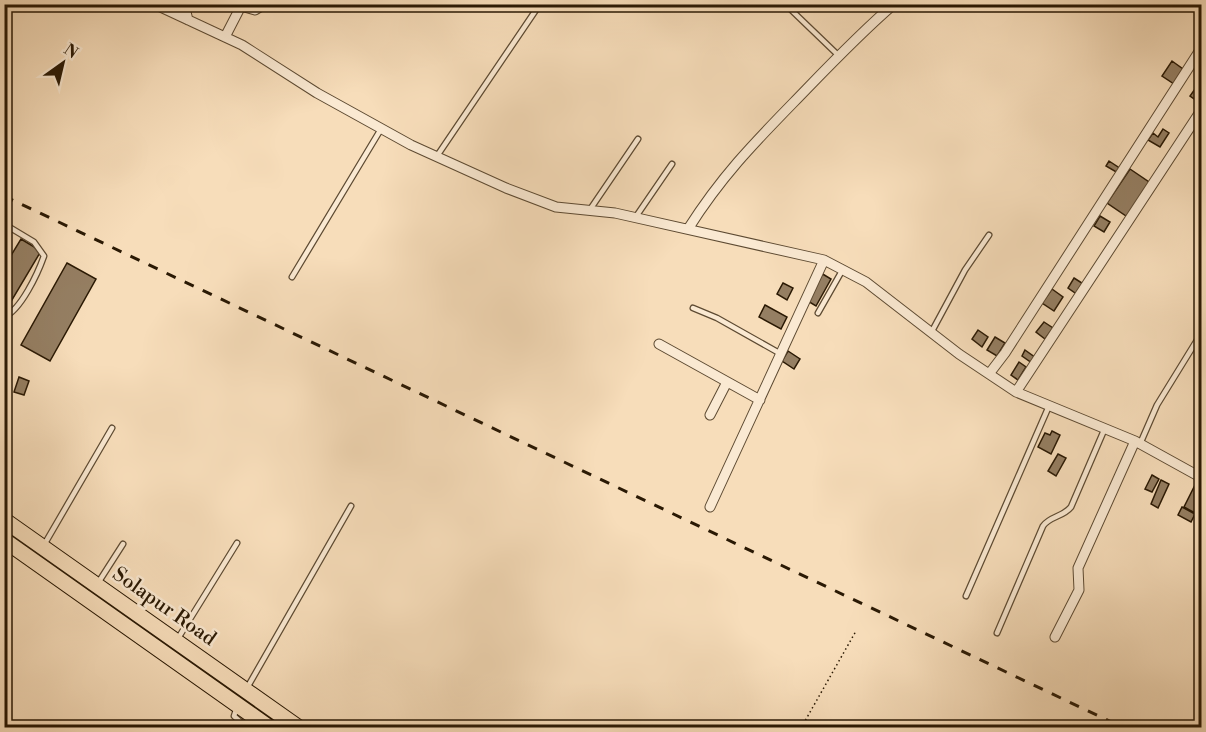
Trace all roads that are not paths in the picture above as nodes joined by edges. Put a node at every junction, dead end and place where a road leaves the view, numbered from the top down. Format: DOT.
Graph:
graph roads {
  1 [pos="154,4"];
  2 [pos="184,4"];
  3 [pos="266,4"];
  4 [pos="540,4"];
  5 [pos="785,4"];
  6 [pos="894,4"];
  7 [pos="242,5"];
  8 [pos="188,20"];
  9 [pos="225,37"];
  10 [pos="1202,47"];
  11 [pos="838,55"];
  12 [pos="1202,109"];
  13 [pos="381,129"];
  14 [pos="638,139"];
  15 [pos="436,157"];
  16 [pos="672,164"];
  17 [pos="590,211"];
  18 [pos="635,218"];
  19 [pos="4,224"];
  20 [pos="688,229"];
  21 [pos="989,235"];
  22 [pos="824,260"];
  23 [pos="843,269"];
  24 [pos="292,278"];
  25 [pos="693,308"];
  26 [pos="818,313"];
  27 [pos="4,317"];
  28 [pos="1202,332"];
  29 [pos="930,333"];
  30 [pos="659,344"];
  31 [pos="781,354"];
  32 [pos="988,374"];
  33 [pos="727,382"];
  34 [pos="1016,392"];
  35 [pos="760,400"];
  36 [pos="1049,406"];
  37 [pos="710,415"];
  38 [pos="112,428"];
  39 [pos="1105,428"];
  40 [pos="1137,443"];
  41 [pos="1202,478"];
  42 [pos="351,506"];
  43 [pos="710,507"];
  44 [pos="4,520"];
  45 [pos="4,540"];
  46 [pos="237,543"];
  47 [pos="123,544"];
  48 [pos="43,547"];
  49 [pos="97,585"];
  50 [pos="966,596"];
  51 [pos="997,633"];
  52 [pos="1055,637"];
  53 [pos="176,641"];
  54 [pos="245,690"];
  55 [pos="238,705"];
  56 [pos="247,728"];
  57 [pos="270,728"];
  58 [pos="299,728"];
  1 -- 8 [label="street"];
  2 -- 8 [label="street"];
  3 -- 7 [label="street"];
  4 -- 15 [label="lane"];
  5 -- 11 [label="lane"];
  6 -- 11 [label="street"];
  7 -- 9 [label="street"];
  8 -- 9 [label="street"];
  9 -- 13 [label="street"];
  10 -- 32 [label="street"];
  11 -- 20 [label="street"];
  12 -- 34 [label="street"];
  13 -- 15 [label="street"];
  13 -- 24 [label="lane"];
  14 -- 17 [label="lane"];
  15 -- 17 [label="street"];
  16 -- 18 [label="lane"];
  17 -- 18 [label="street"];
  18 -- 20 [label="street"];
  19 -- 27 [label="lane"];
  20 -- 22 [label="street"];
  21 -- 29 [label="lane"];
  22 -- 23 [label="street"];
  22 -- 31 [label="street"];
  23 -- 26 [label="lane"];
  23 -- 29 [label="street"];
  25 -- 31 [label="lane"];
  28 -- 40 [label="lane"];
  29 -- 32 [label="street"];
  30 -- 33 [label="street"];
  31 -- 35 [label="street"];
  32 -- 34 [label="street"];
  33 -- 35 [label="street"];
  33 -- 37 [label="street"];
  34 -- 36 [label="street"];
  35 -- 43 [label="street"];
  36 -- 39 [label="street"];
  36 -- 50 [label="lane"];
  38 -- 48 [label="lane"];
  39 -- 40 [label="street"];
  39 -- 51 [label="lane"];
  40 -- 41 [label="street"];
  40 -- 52 [label="street"];
  42 -- 54 [label="lane"];
  44 -- 48 [label="highway, Solapur Road"];
  45 -- 55 [label="highway, Solapur Road"];
  46 -- 53 [label="lane"];
  47 -- 49 [label="lane"];
  48 -- 49 [label="highway, Solapur Road"];
  49 -- 53 [label="highway, Solapur Road"];
  53 -- 54 [label="highway, Solapur Road"];
  54 -- 58 [label="highway, Solapur Road"];
  55 -- 56 [label="lane"];
  55 -- 57 [label="highway, Solapur Road"];
}
